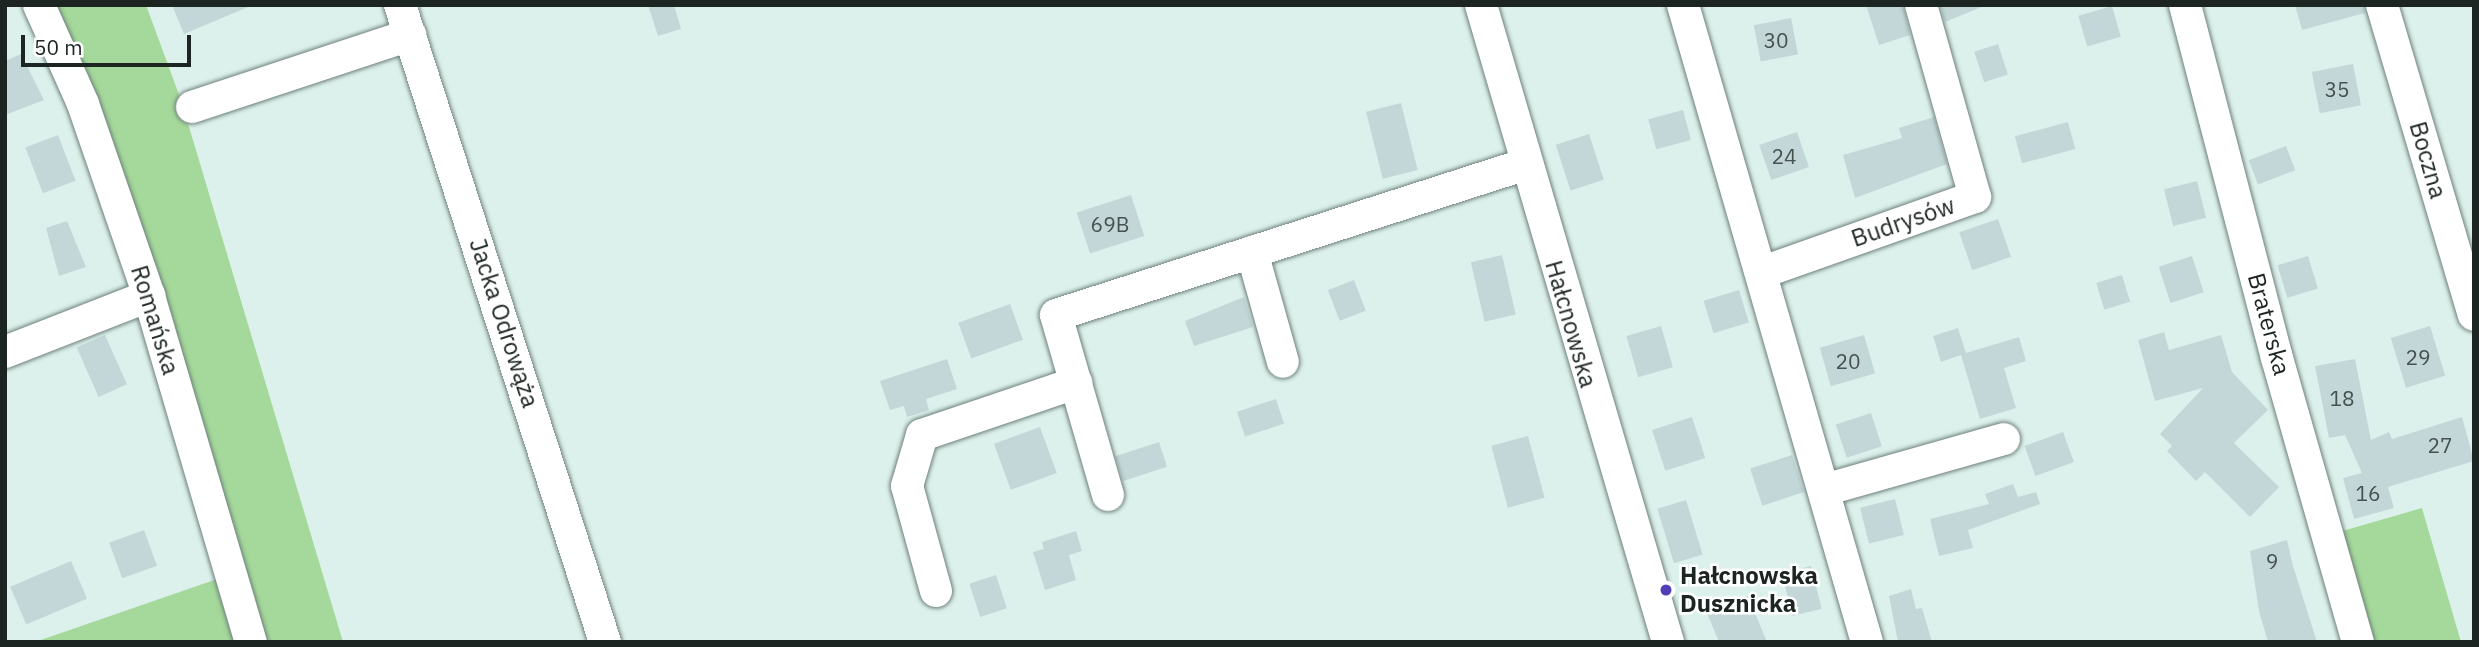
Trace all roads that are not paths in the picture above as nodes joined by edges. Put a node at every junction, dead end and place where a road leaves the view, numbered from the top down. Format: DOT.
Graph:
graph roads {
  1 [pos="39,5"];
  2 [pos="400,5"];
  3 [pos="1481,5"];
  4 [pos="1683,5"];
  5 [pos="1921,5"];
  6 [pos="2185,5"];
  7 [pos="2382,5"];
  8 [pos="410,35"];
  9 [pos="192,107"];
  10 [pos="1525,164"];
  11 [pos="2461,227"];
  12 [pos="1252,252"];
  13 [pos="1763,272"];
  14 [pos="149,296"];
  15 [pos="2474,315"];
  16 [pos="5,352"];
  17 [pos="1283,362"];
  18 [pos="1076,383"];
  19 [pos="2004,439"];
  20 [pos="1824,490"];
  21 [pos="1108,495"];
  22 [pos="936,591"];
  23 [pos="251,642"];
  24 [pos="605,642"];
  25 [pos="1668,642"];
  26 [pos="1867,642"];
  27 [pos="2358,642"];
  1 -- 14 [label="street, Romańska"];
  2 -- 8 [label="street, Jacka Odrowąża"];
  3 -- 10 [label="street, Hałcnowska"];
  4 -- 13 [label="street"];
  5 -- 13 [label="street, Budrysów"];
  6 -- 27 [label="street, Braterska"];
  7 -- 11 [label="street, Boczna"];
  8 -- 9 [label="street"];
  8 -- 24 [label="street, Jacka Odrowąża"];
  10 -- 12 [label="street"];
  10 -- 25 [label="street, Hałcnowska"];
  11 -- 15 [label="street, Boczna"];
  12 -- 17 [label="street"];
  12 -- 18 [label="street"];
  13 -- 20 [label="street"];
  14 -- 16 [label="street"];
  14 -- 23 [label="street, Romańska"];
  18 -- 21 [label="street"];
  18 -- 22 [label="street"];
  19 -- 20 [label="street"];
  20 -- 26 [label="street"];
}
